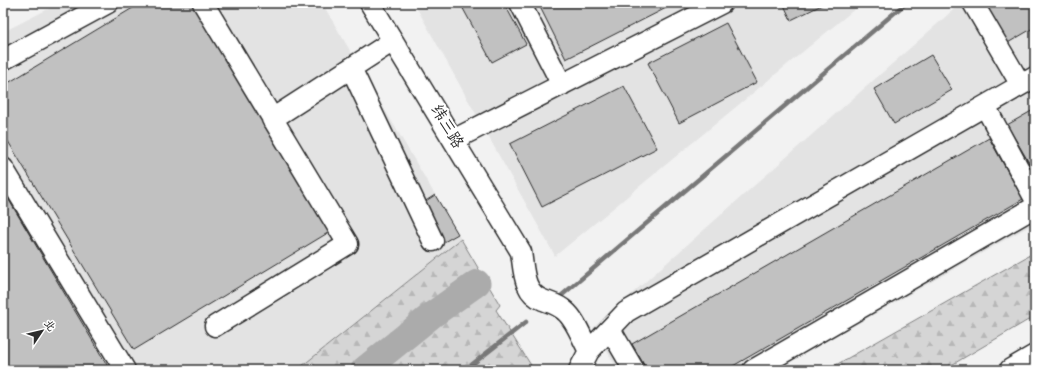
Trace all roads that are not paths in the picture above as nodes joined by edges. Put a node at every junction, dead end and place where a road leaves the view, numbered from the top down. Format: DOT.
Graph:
graph roads {
  1 [pos="108,3"];
  2 [pos="203,3"];
  3 [pos="370,3"];
  4 [pos="520,3"];
  5 [pos="722,3"];
  6 [pos="972,3"];
  7 [pos="393,41"];
  8 [pos="3,60"];
  9 [pos="351,68"];
  10 [pos="1028,81"];
  11 [pos="562,85"];
  12 [pos="985,106"];
  13 [pos="272,118"];
  14 [pos="453,140"];
  15 [pos="3,168"];
  16 [pos="1035,199"];
  17 [pos="1035,207"];
  18 [pos="433,241"];
  19 [pos="215,326"];
  20 [pos="610,329"];
  21 [pos="589,352"];
  22 [pos="1035,356"];
  23 [pos="125,370"];
  24 [pos="579,370"];
  25 [pos="634,370"];
  26 [pos="753,370"];
  27 [pos="1011,370"];
  1 -- 8 [label="street"];
  2 -- 13 [label="street"];
  3 -- 7 [label="street, 纬三路"];
  4 -- 11 [label="street"];
  5 -- 11 [label="street"];
  6 -- 10 [label="street"];
  7 -- 9 [label="street"];
  7 -- 14 [label="street, 纬三路"];
  9 -- 13 [label="street"];
  9 -- 18 [label="street"];
  10 -- 12 [label="street"];
  11 -- 14 [label="street"];
  12 -- 16 [label="street"];
  12 -- 20 [label="street"];
  13 -- 19 [label="street"];
  14 -- 21 [label="street, 纬三路"];
  15 -- 23 [label="street"];
  17 -- 26 [label="street"];
  20 -- 21 [label="street"];
  20 -- 25 [label="street"];
  21 -- 24 [label="street"];
  22 -- 27 [label="highway"];
}
